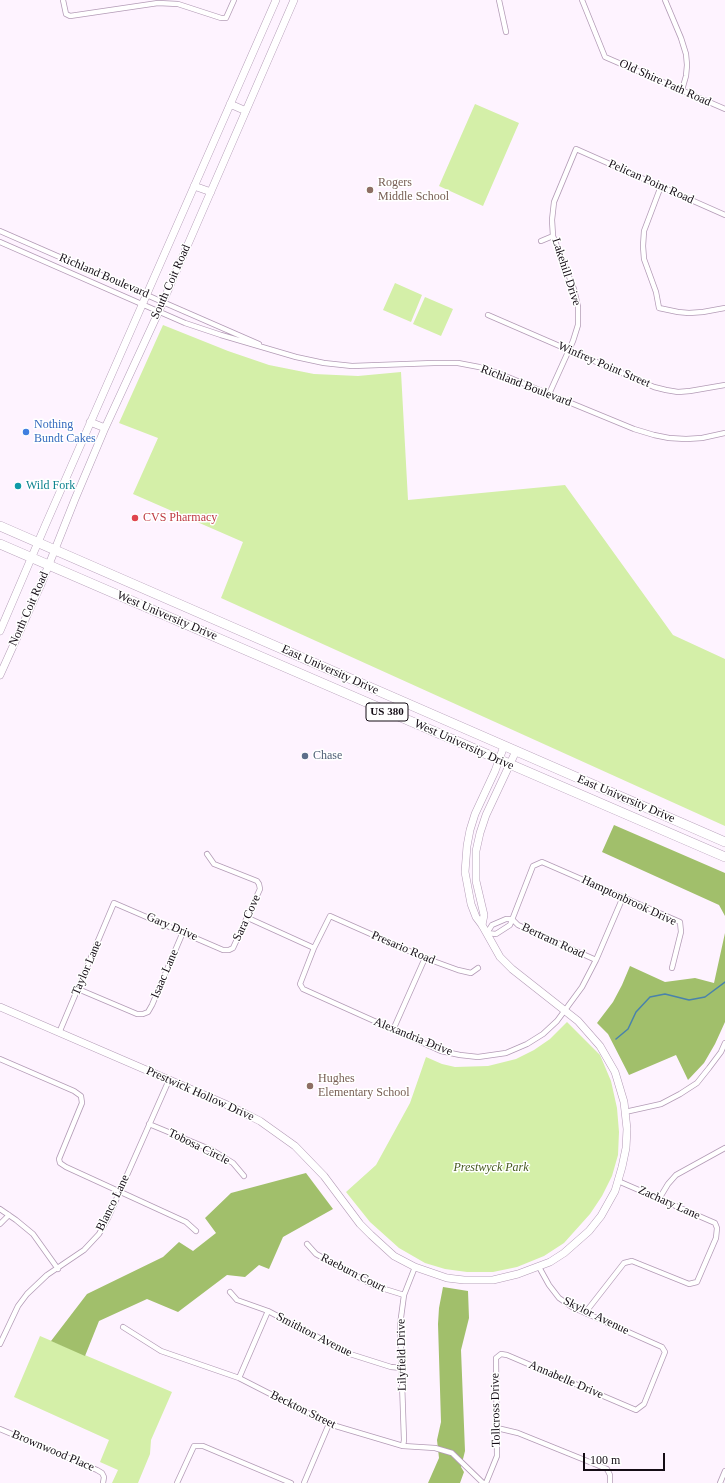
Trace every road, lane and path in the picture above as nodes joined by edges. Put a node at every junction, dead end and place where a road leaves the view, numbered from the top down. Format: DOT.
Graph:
graph roads {
  1 [pos="63,0"];
  2 [pos="234,0"];
  3 [pos="276,0"];
  4 [pos="294,0"];
  5 [pos="498,0"];
  6 [pos="582,0"];
  7 [pos="665,0"];
  8 [pos="178,2"];
  9 [pos="506,32"];
  10 [pos="682,90"];
  11 [pos="230,104"];
  12 [pos="725,109"];
  13 [pos="246,111"];
  14 [pos="576,149"];
  15 [pos="194,186"];
  16 [pos="662,186"];
  17 [pos="210,192"];
  18 [pos="725,215"];
  19 [pos="0,231"];
  20 [pos="553,236"];
  21 [pos="541,241"];
  22 [pos="0,242"];
  23 [pos="146,295"];
  24 [pos="163,302"];
  25 [pos="142,304"];
  26 [pos="725,308"];
  27 [pos="159,312"];
  28 [pos="488,315"];
  29 [pos="274,350"];
  30 [pos="569,350"];
  31 [pos="725,385"];
  32 [pos="549,394"];
  33 [pos="90,422"];
  34 [pos="106,428"];
  35 [pos="725,433"];
  36 [pos="0,526"];
  37 [pos="38,543"];
  38 [pos="0,544"];
  39 [pos="55,550"];
  40 [pos="32,557"];
  41 [pos="49,565"];
  42 [pos="0,631"];
  43 [pos="0,674"];
  44 [pos="504,746"];
  45 [pos="516,751"];
  46 [pos="498,760"];
  47 [pos="510,765"];
  48 [pos="725,842"];
  49 [pos="207,854"];
  50 [pos="725,857"];
  51 [pos="623,897"];
  52 [pos="114,903"];
  53 [pos="248,918"];
  54 [pos="512,919"];
  55 [pos="482,924"];
  56 [pos="183,932"];
  57 [pos="487,933"];
  58 [pos="314,948"];
  59 [pos="229,950"];
  60 [pos="425,958"];
  61 [pos="596,960"];
  62 [pos="478,968"];
  63 [pos="672,968"];
  64 [pos="78,989"];
  65 [pos="0,1008"];
  66 [pos="565,1010"];
  67 [pos="393,1030"];
  68 [pos="59,1033"];
  69 [pos="725,1043"];
  70 [pos="0,1059"];
  71 [pos="169,1080"];
  72 [pos="625,1112"];
  73 [pos="149,1124"];
  74 [pos="725,1148"];
  75 [pos="244,1176"];
  76 [pos="618,1181"];
  77 [pos="120,1191"];
  78 [pos="659,1199"];
  79 [pos="0,1209"];
  80 [pos="9,1215"];
  81 [pos="0,1224"];
  82 [pos="196,1231"];
  83 [pos="307,1244"];
  84 [pos="415,1267"];
  85 [pos="539,1267"];
  86 [pos="58,1268"];
  87 [pos="230,1292"];
  88 [pos="404,1295"];
  89 [pos="268,1311"];
  90 [pos="584,1313"];
  91 [pos="122,1327"];
  92 [pos="0,1344"];
  93 [pos="496,1358"];
  94 [pos="402,1368"];
  95 [pos="239,1378"];
  96 [pos="637,1410"];
  97 [pos="329,1424"];
  98 [pos="497,1428"];
  99 [pos="0,1429"];
  100 [pos="403,1446"];
  101 [pos="725,1471"];
  102 [pos="103,1483"];
  103 [pos="177,1483"];
  104 [pos="291,1483"];
  105 [pos="304,1483"];
  106 [pos="485,1483"];
  107 [pos="610,1483"];
  108 [pos="720,1483"];
  1 -- 8 [label="street"];
  2 -- 8 [label="street"];
  3 -- 11 [label="main road, South Coit Road"];
  4 -- 13 [label="main road, South Coit Road"];
  5 -- 9 [label="street"];
  6 -- 10 [label="street, Old Shire Path Road"];
  7 -- 10 [label="street"];
  10 -- 12 [label="street, Old Shire Path Road"];
  11 -- 13 [label="main road"];
  11 -- 15 [label="main road, South Coit Road"];
  13 -- 17 [label="main road, South Coit Road"];
  14 -- 16 [label="street, Pelican Point Road"];
  14 -- 20 [label="street, Lakehill Drive"];
  15 -- 17 [label="main road"];
  15 -- 23 [label="main road, South Coit Road"];
  16 -- 18 [label="street, Pelican Point Road"];
  16 -- 26 [label="street"];
  17 -- 24 [label="main road, South Coit Road"];
  19 -- 23 [label="street, Richland Boulevard"];
  20 -- 21 [label="street"];
  20 -- 30 [label="street, Lakehill Drive"];
  22 -- 25 [label="street, Richland Boulevard"];
  23 -- 24 [label="street, Richland Boulevard"];
  23 -- 25 [label="main road, South Coit Road"];
  24 -- 27 [label="main road, South Coit Road"];
  24 -- 29 [label="street, Richland Boulevard"];
  25 -- 27 [label="street, Richland Boulevard"];
  25 -- 33 [label="main road, South Coit Road"];
  27 -- 29 [label="street, Richland Boulevard"];
  27 -- 34 [label="main road, South Coit Road"];
  28 -- 30 [label="street, Winfrey Point Street"];
  29 -- 32 [label="street, Richland Boulevard"];
  30 -- 31 [label="street, Winfrey Point Street"];
  30 -- 32 [label="street, Lakehill Drive"];
  32 -- 35 [label="street, Richland Boulevard"];
  33 -- 34 [label="main road"];
  33 -- 37 [label="main road, South Coit Road"];
  34 -- 39 [label="main road, South Coit Road"];
  36 -- 37 [label="highway, East University Drive / US 380"];
  37 -- 39 [label="highway, East University Drive / US 380"];
  37 -- 40 [label="main road, South Coit Road"];
  38 -- 40 [label="highway, US 380"];
  39 -- 41 [label="main road, South Coit Road"];
  39 -- 44 [label="highway, East University Drive / US 380"];
  40 -- 41 [label="highway, US 380"];
  40 -- 42 [label="main road, North Coit Road"];
  41 -- 43 [label="main road, North Coit Road"];
  41 -- 46 [label="highway, West University Drive / US 380"];
  44 -- 45 [label="highway, East University Drive / US 380"];
  44 -- 46 [label="main road, Prestwick Hollow Drive"];
  45 -- 47 [label="main road, Prestwick Hollow Drive"];
  45 -- 48 [label="highway, East University Drive / US 380"];
  46 -- 47 [label="highway, West University Drive / US 380"];
  46 -- 55 [label="main road, Prestwick Hollow Drive"];
  47 -- 50 [label="highway, West University Drive / US 380"];
  47 -- 55 [label="main road, Prestwick Hollow Drive"];
  49 -- 53 [label="street, Sara Cove"];
  51 -- 54 [label="street, Hamptonbrook Drive"];
  51 -- 61 [label="street, Alexandria Drive"];
  51 -- 63 [label="street, Hamptonbrook Drive"];
  52 -- 56 [label="street, Gary Drive"];
  52 -- 64 [label="street, Taylor Lane"];
  53 -- 58 [label="street"];
  53 -- 59 [label="street, Sara Cove"];
  54 -- 57 [label="street"];
  54 -- 57 [label="street"];
  54 -- 61 [label="street, Bertram Road"];
  55 -- 57 [label="main road, Prestwick Hollow Drive"];
  56 -- 59 [label="street, Gary Drive"];
  56 -- 64 [label="street, Isaac Lane"];
  57 -- 66 [label="main road, Prestwick Hollow Drive"];
  58 -- 60 [label="street, Presario Road"];
  58 -- 67 [label="street, Alexandria Drive"];
  60 -- 62 [label="street, Presario Road"];
  60 -- 67 [label="street"];
  61 -- 66 [label="street, Alexandria Drive"];
  64 -- 68 [label="street, Taylor Lane"];
  65 -- 68 [label="main road, Prestwick Hollow Drive"];
  66 -- 67 [label="street, Alexandria Drive"];
  66 -- 72 [label="main road, Prestwick Hollow Drive"];
  68 -- 71 [label="main road, Prestwick Hollow Drive"];
  69 -- 72 [label="street"];
  70 -- 77 [label="street"];
  71 -- 73 [label="street, Blanco Lane"];
  71 -- 84 [label="main road, Prestwick Hollow Drive"];
  72 -- 76 [label="main road, Prestwick Hollow Drive"];
  73 -- 75 [label="street, Tobosa Circle"];
  73 -- 77 [label="street, Blanco Lane"];
  74 -- 78 [label="street"];
  76 -- 78 [label="street, Zachary Lane"];
  76 -- 85 [label="main road, Prestwick Hollow Drive"];
  77 -- 82 [label="street"];
  77 -- 86 [label="street, Blanco Lane"];
  78 -- 90 [label="street, Zachary Lane"];
  79 -- 80 [label="street"];
  80 -- 81 [label="street"];
  80 -- 86 [label="street"];
  83 -- 88 [label="street, Raeburn Court"];
  84 -- 85 [label="main road, Prestwick Hollow Drive"];
  84 -- 88 [label="street, Lilyfield Drive"];
  85 -- 90 [label="street, Skylor Avenue"];
  86 -- 92 [label="street, Blanco Lane"];
  87 -- 89 [label="street, Smithton Avenue"];
  88 -- 94 [label="street, Lilyfield Drive"];
  89 -- 94 [label="street, Smithton Avenue"];
  89 -- 95 [label="street"];
  90 -- 96 [label="street, Skylor Avenue"];
  91 -- 95 [label="street, Beckton Street"];
  93 -- 96 [label="street, Annabelle Drive"];
  93 -- 98 [label="street, Tollcross Drive"];
  94 -- 100 [label="street, Lilyfield Drive"];
  95 -- 97 [label="street, Beckton Street"];
  97 -- 100 [label="street, Beckton Street"];
  97 -- 105 [label="street"];
  98 -- 106 [label="street, Tollcross Drive"];
  98 -- 107 [label="street"];
  99 -- 102 [label="street, Brownwood Place"];
  100 -- 106 [label="street, Beckton Street"];
  101 -- 108 [label="street"];
  103 -- 104 [label="street"];
}
